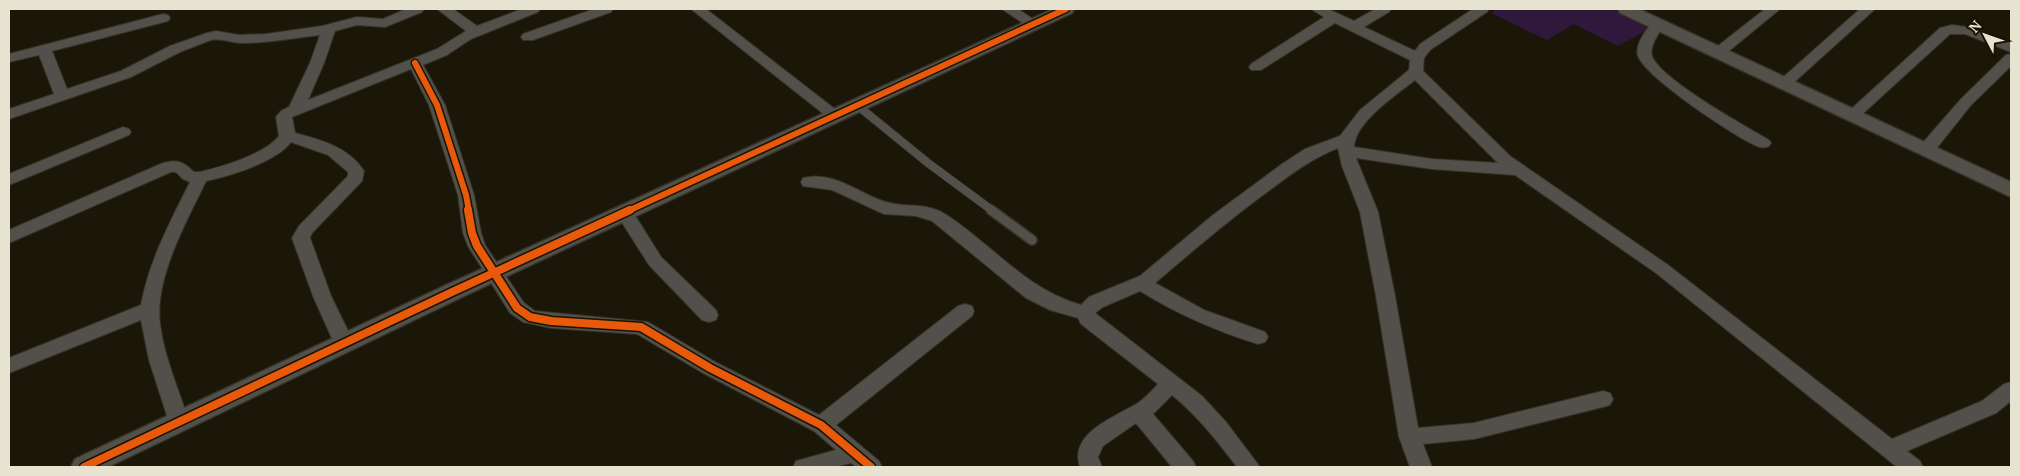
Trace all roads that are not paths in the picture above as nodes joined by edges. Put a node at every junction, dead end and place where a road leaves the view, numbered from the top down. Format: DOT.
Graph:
graph roads {
  1 [pos="417,9"];
  2 [pos="444,9"];
  3 [pos="533,9"];
  4 [pos="606,9"];
  5 [pos="698,9"];
  6 [pos="1009,9"];
  7 [pos="1066,9"];
  8 [pos="1318,9"];
  9 [pos="1384,9"];
  10 [pos="1482,9"];
  11 [pos="1626,9"];
  12 [pos="1773,9"];
  13 [pos="1868,9"];
  14 [pos="1334,17"];
  15 [pos="163,18"];
  16 [pos="1658,24"];
  17 [pos="1035,25"];
  18 [pos="329,28"];
  19 [pos="1354,28"];
  20 [pos="476,32"];
  21 [pos="528,37"];
  22 [pos="2011,48"];
  23 [pos="44,49"];
  24 [pos="1719,52"];
  25 [pos="9,58"];
  26 [pos="2011,58"];
  27 [pos="415,63"];
  28 [pos="1417,65"];
  29 [pos="1256,67"];
  30 [pos="1785,83"];
  31 [pos="62,96"];
  32 [pos="858,106"];
  33 [pos="296,109"];
  34 [pos="9,114"];
  35 [pos="835,116"];
  36 [pos="1854,116"];
  37 [pos="123,132"];
  38 [pos="287,136"];
  39 [pos="1763,143"];
  40 [pos="1346,145"];
  41 [pos="1926,150"];
  42 [pos="1518,170"];
  43 [pos="200,177"];
  44 [pos="9,180"];
  45 [pos="809,182"];
  46 [pos="2011,190"];
  47 [pos="624,213"];
  48 [pos="9,237"];
  49 [pos="1032,240"];
  50 [pos="495,272"];
  51 [pos="1141,283"];
  52 [pos="151,308"];
  53 [pos="965,311"];
  54 [pos="1086,313"];
  55 [pos="709,315"];
  56 [pos="1258,337"];
  57 [pos="344,343"];
  58 [pos="9,366"];
  59 [pos="1171,383"];
  60 [pos="2011,390"];
  61 [pos="1603,399"];
  62 [pos="1140,412"];
  63 [pos="179,422"];
  64 [pos="821,425"];
  65 [pos="1409,437"];
  66 [pos="1890,448"];
  67 [pos="855,452"];
  68 [pos="84,467"];
  69 [pos="804,467"];
  70 [pos="871,467"];
  71 [pos="1091,467"];
  72 [pos="1184,467"];
  73 [pos="1249,467"];
  74 [pos="1421,467"];
  75 [pos="1912,467"];
  1 -- 18 [label="street"];
  2 -- 20 [label="street"];
  3 -- 20 [label="street"];
  4 -- 21 [label="street"];
  5 -- 35 [label="street"];
  6 -- 17 [label="street"];
  7 -- 17 [label="street"];
  8 -- 14 [label="street"];
  9 -- 19 [label="street"];
  10 -- 28 [label="street"];
  11 -- 16 [label="street"];
  12 -- 24 [label="street"];
  13 -- 30 [label="street"];
  14 -- 19 [label="street"];
  14 -- 29 [label="street"];
  15 -- 23 [label="street"];
  16 -- 24 [label="street"];
  16 -- 39 [label="street"];
  17 -- 32 [label="street"];
  18 -- 31 [label="street"];
  18 -- 33 [label="street"];
  19 -- 28 [label="street"];
  20 -- 27 [label="street"];
  22 -- 36 [label="street"];
  23 -- 25 [label="street"];
  23 -- 31 [label="street"];
  24 -- 30 [label="street"];
  26 -- 41 [label="street"];
  27 -- 33 [label="street"];
  27 -- 50 [label="street"];
  28 -- 40 [label="street"];
  28 -- 42 [label="street"];
  30 -- 36 [label="street"];
  31 -- 34 [label="street"];
  32 -- 35 [label="street"];
  32 -- 49 [label="lane"];
  33 -- 38 [label="street"];
  35 -- 47 [label="street"];
  36 -- 41 [label="street"];
  37 -- 44 [label="street"];
  38 -- 43 [label="street"];
  38 -- 57 [label="street"];
  40 -- 42 [label="street"];
  40 -- 51 [label="street"];
  40 -- 65 [label="street"];
  41 -- 46 [label="street"];
  42 -- 66 [label="street"];
  43 -- 48 [label="street"];
  43 -- 52 [label="street"];
  45 -- 54 [label="street"];
  47 -- 50 [label="street"];
  47 -- 55 [label="street"];
  50 -- 57 [label="street"];
  50 -- 64 [label="street"];
  51 -- 54 [label="street"];
  51 -- 56 [label="street"];
  52 -- 58 [label="street"];
  52 -- 63 [label="street"];
  53 -- 64 [label="street"];
  54 -- 59 [label="street"];
  57 -- 63 [label="street"];
  59 -- 62 [label="street"];
  59 -- 73 [label="street"];
  60 -- 66 [label="street"];
  61 -- 65 [label="street"];
  62 -- 71 [label="street"];
  62 -- 72 [label="street"];
  63 -- 68 [label="street"];
  64 -- 67 [label="street"];
  65 -- 74 [label="street"];
  66 -- 75 [label="street"];
  67 -- 69 [label="street"];
  67 -- 70 [label="street"];
}
